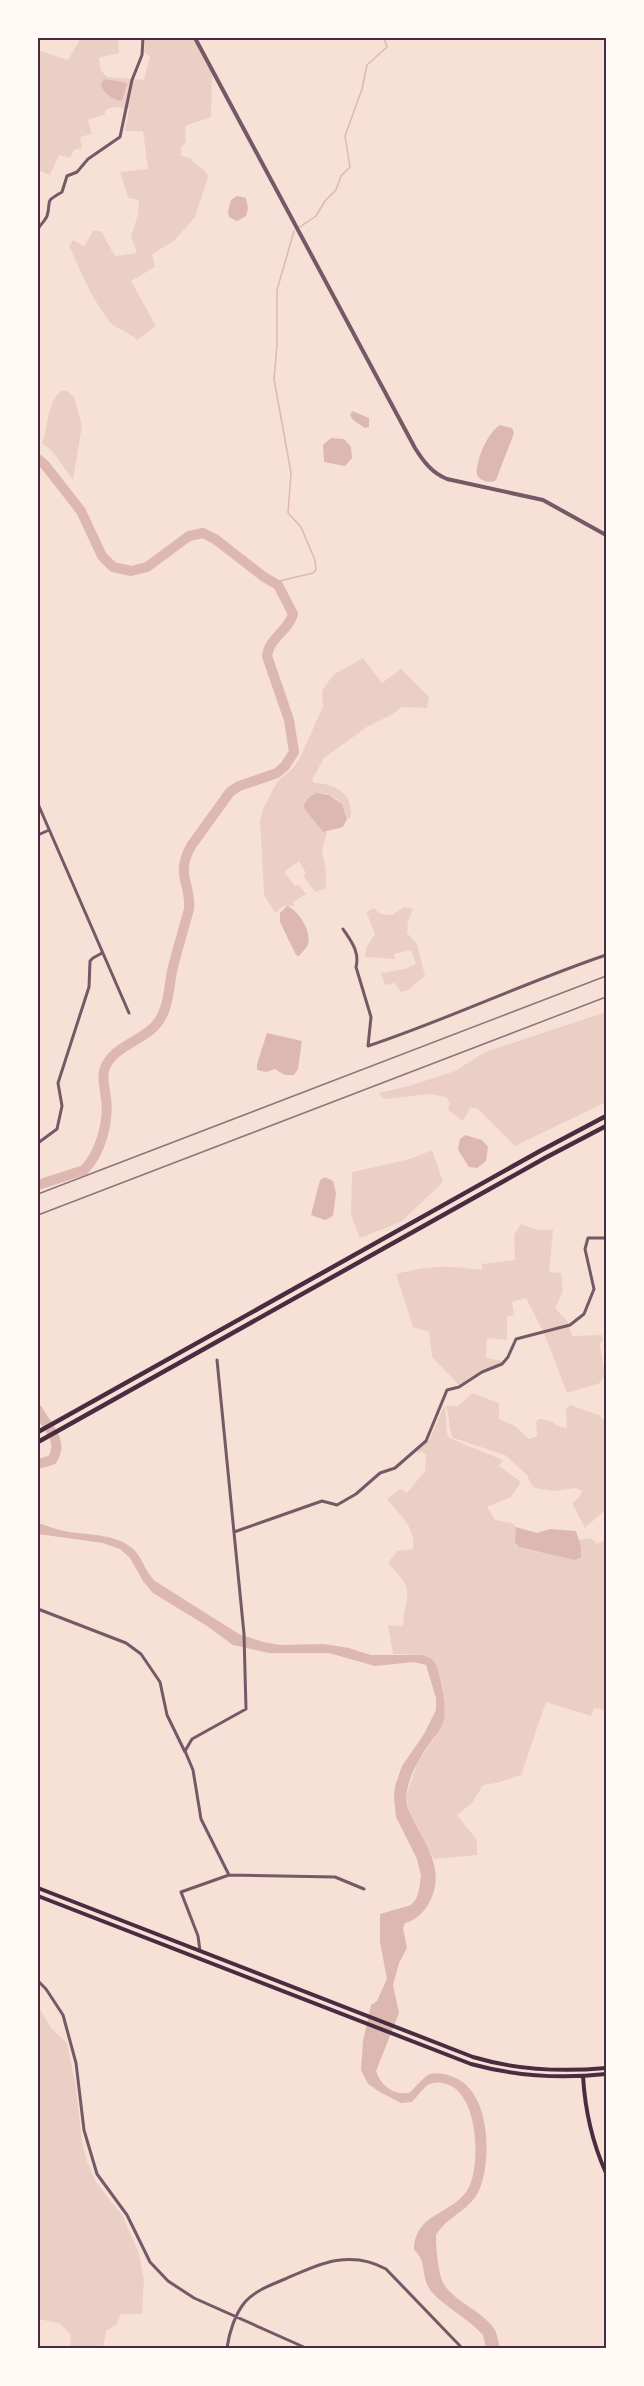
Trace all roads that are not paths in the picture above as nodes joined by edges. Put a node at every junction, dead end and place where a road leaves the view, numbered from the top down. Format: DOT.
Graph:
graph roads {
  1 [pos="143,38"];
  2 [pos="195,38"];
  3 [pos="38,229"];
  4 [pos="606,534"];
  5 [pos="38,804"];
  6 [pos="49,830"];
  7 [pos="38,835"];
  8 [pos="343,928"];
  9 [pos="102,952"];
  10 [pos="606,955"];
  11 [pos="129,1013"];
  12 [pos="606,1116"];
  13 [pos="606,1126"];
  14 [pos="38,1143"];
  15 [pos="606,1238"];
  16 [pos="218,1360"];
  17 [pos="38,1432"];
  18 [pos="38,1442"];
  19 [pos="234,1532"];
  20 [pos="38,1609"];
  21 [pos="185,1752"];
  22 [pos="229,1875"];
  23 [pos="38,1888"];
  24 [pos="364,1889"];
  25 [pos="38,1896"];
  26 [pos="200,1952"];
  27 [pos="38,1981"];
  28 [pos="606,2068"];
  29 [pos="606,2074"];
  30 [pos="583,2076"];
  31 [pos="606,2173"];
  32 [pos="236,2317"];
  33 [pos="226,2349"];
  34 [pos="306,2349"];
  35 [pos="462,2349"];
  1 -- 3 [label="street"];
  2 -- 4 [label="street"];
  5 -- 6 [label="street"];
  6 -- 7 [label="street"];
  6 -- 9 [label="street"];
  8 -- 10 [label="street"];
  9 -- 11 [label="street"];
  9 -- 14 [label="street"];
  12 -- 17 [label="main road"];
  13 -- 18 [label="main road"];
  15 -- 19 [label="street"];
  16 -- 19 [label="street"];
  19 -- 21 [label="street"];
  20 -- 21 [label="street"];
  21 -- 22 [label="street"];
  22 -- 24 [label="street"];
  22 -- 26 [label="street"];
  23 -- 26 [label="main road"];
  25 -- 30 [label="main road"];
  26 -- 28 [label="main road"];
  27 -- 32 [label="street"];
  29 -- 30 [label="main road"];
  30 -- 31 [label="main road"];
  32 -- 33 [label="street"];
  32 -- 34 [label="street"];
  32 -- 35 [label="street"];
}
